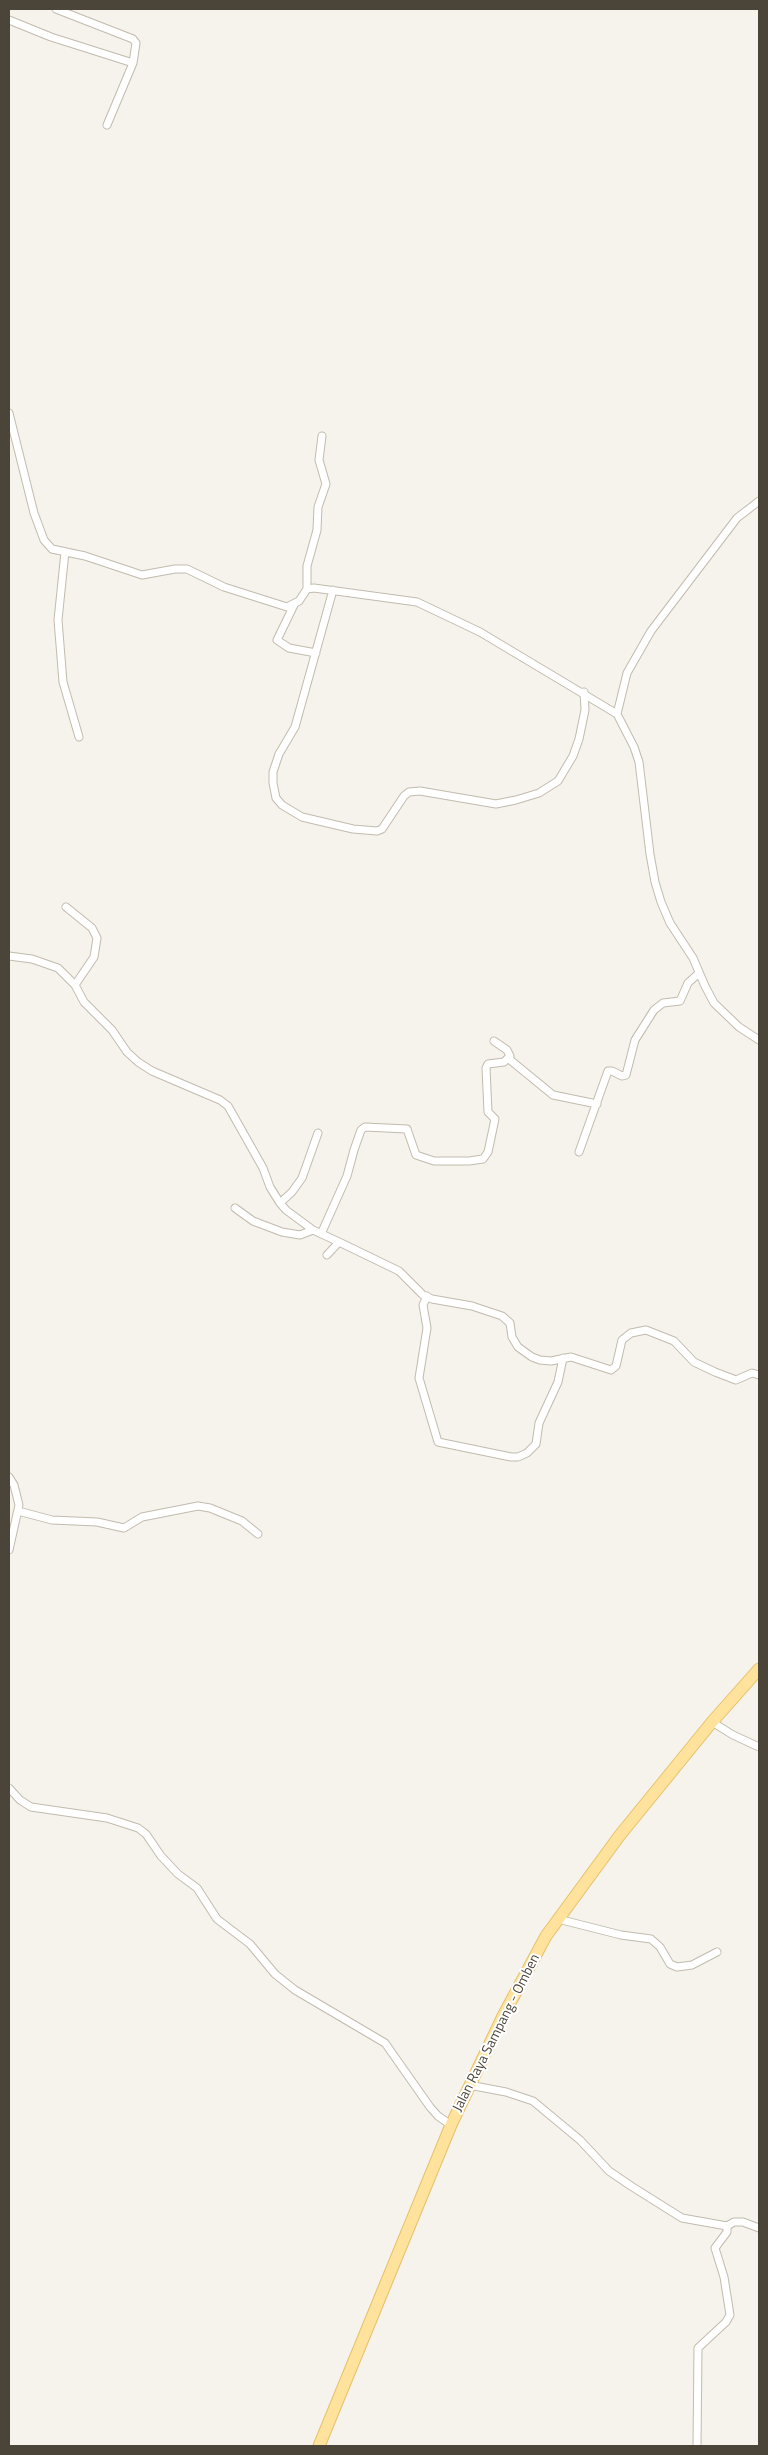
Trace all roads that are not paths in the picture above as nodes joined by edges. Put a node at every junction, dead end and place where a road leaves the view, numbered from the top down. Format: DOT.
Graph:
graph roads {
  1 [pos="56,9"];
  2 [pos="9,20"];
  3 [pos="133,63"];
  4 [pos="107,125"];
  5 [pos="9,413"];
  6 [pos="322,436"];
  7 [pos="759,501"];
  8 [pos="65,552"];
  9 [pos="307,589"];
  10 [pos="333,590"];
  11 [pos="294,605"];
  12 [pos="316,653"];
  13 [pos="584,692"];
  14 [pos="617,714"];
  15 [pos="79,737"];
  16 [pos="66,907"];
  17 [pos="9,956"];
  18 [pos="699,973"];
  19 [pos="76,985"];
  20 [pos="494,1040"];
  21 [pos="759,1040"];
  22 [pos="509,1058"];
  23 [pos="597,1104"];
  24 [pos="318,1133"];
  25 [pos="579,1152"];
  26 [pos="280,1203"];
  27 [pos="236,1208"];
  28 [pos="313,1230"];
  29 [pos="322,1234"];
  30 [pos="339,1242"];
  31 [pos="327,1255"];
  32 [pos="427,1296"];
  33 [pos="563,1358"];
  34 [pos="759,1375"];
  35 [pos="9,1476"];
  36 [pos="18,1511"];
  37 [pos="258,1534"];
  38 [pos="9,1550"];
  39 [pos="759,1669"];
  40 [pos="712,1722"];
  41 [pos="759,1747"];
  42 [pos="9,1788"];
  43 [pos="558,1919"];
  44 [pos="717,1952"];
  45 [pos="470,2085"];
  46 [pos="451,2125"];
  47 [pos="727,2226"];
  48 [pos="759,2228"];
  49 [pos="319,2446"];
  50 [pos="697,2446"];
  1 -- 3 [label="street"];
  2 -- 3 [label="street"];
  3 -- 4 [label="street"];
  5 -- 8 [label="street"];
  6 -- 9 [label="street"];
  7 -- 14 [label="street"];
  8 -- 11 [label="street"];
  8 -- 15 [label="street"];
  9 -- 10 [label="street"];
  9 -- 11 [label="street"];
  10 -- 12 [label="street"];
  10 -- 13 [label="street"];
  11 -- 12 [label="street"];
  12 -- 13 [label="street"];
  13 -- 14 [label="street"];
  14 -- 18 [label="street"];
  16 -- 19 [label="street"];
  17 -- 19 [label="street"];
  18 -- 21 [label="street"];
  18 -- 23 [label="street"];
  19 -- 26 [label="street"];
  20 -- 22 [label="street"];
  22 -- 23 [label="street"];
  22 -- 29 [label="street"];
  23 -- 25 [label="street"];
  24 -- 26 [label="street"];
  26 -- 28 [label="street"];
  27 -- 28 [label="street"];
  28 -- 29 [label="street"];
  29 -- 30 [label="street"];
  30 -- 31 [label="street"];
  30 -- 32 [label="street"];
  32 -- 33 [label="street"];
  32 -- 33 [label="street"];
  33 -- 34 [label="street"];
  35 -- 36 [label="street"];
  36 -- 37 [label="street"];
  36 -- 38 [label="street"];
  39 -- 40 [label="main road, Jalan Raya Sampang - Omben"];
  40 -- 41 [label="street"];
  40 -- 43 [label="main road, Jalan Raya Sampang - Omben"];
  42 -- 46 [label="street"];
  43 -- 44 [label="street"];
  43 -- 45 [label="main road, Jalan Raya Sampang - Omben"];
  45 -- 46 [label="main road, Jalan Raya Sampang - Omben"];
  45 -- 47 [label="street"];
  46 -- 49 [label="main road, Jalan Raya Sampang - Omben"];
  47 -- 48 [label="street"];
  47 -- 50 [label="street"];
}
